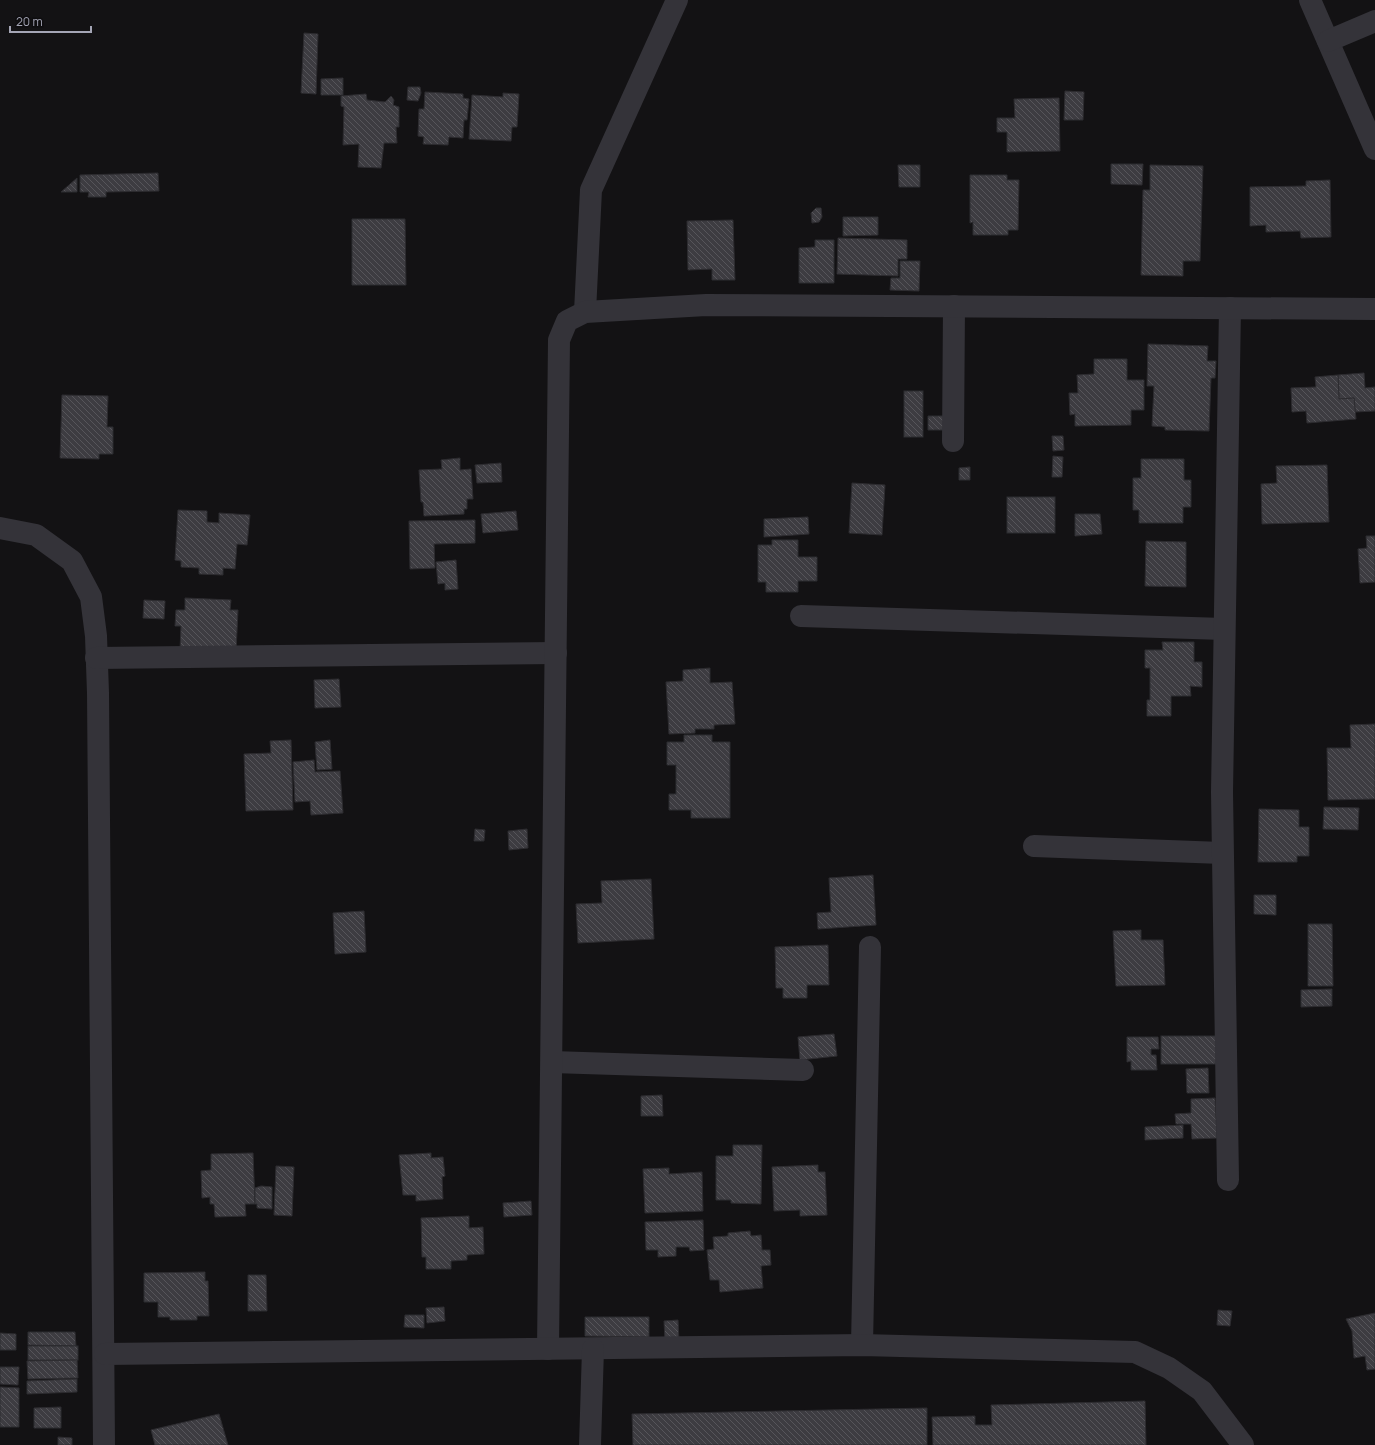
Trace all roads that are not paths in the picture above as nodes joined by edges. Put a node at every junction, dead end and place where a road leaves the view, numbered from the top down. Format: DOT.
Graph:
graph roads {
  1 [pos="677,0"];
  2 [pos="1310,0"];
  3 [pos="1375,21"];
  4 [pos="1328,41"];
  5 [pos="1375,149"];
  6 [pos="954,306"];
  7 [pos="1230,308"];
  8 [pos="1375,309"];
  9 [pos="585,312"];
  10 [pos="953,441"];
  11 [pos="0,528"];
  12 [pos="801,616"];
  13 [pos="1224,629"];
  14 [pos="556,653"];
  15 [pos="96,658"];
  16 [pos="1034,846"];
  17 [pos="1222,853"];
  18 [pos="870,947"];
  19 [pos="552,1062"];
  20 [pos="803,1070"];
  21 [pos="1228,1180"];
  22 [pos="862,1345"];
  23 [pos="548,1349"];
  24 [pos="593,1349"];
  25 [pos="105,1354"];
  26 [pos="104,1445"];
  27 [pos="590,1445"];
  28 [pos="1243,1445"];
  1 -- 9 [label="street"];
  2 -- 4 [label="street"];
  3 -- 4 [label="street"];
  4 -- 5 [label="street"];
  6 -- 7 [label="street"];
  6 -- 9 [label="street"];
  6 -- 10 [label="street"];
  7 -- 8 [label="street"];
  7 -- 13 [label="street"];
  9 -- 14 [label="street"];
  11 -- 15 [label="street"];
  12 -- 13 [label="street"];
  13 -- 17 [label="street"];
  14 -- 15 [label="street"];
  14 -- 19 [label="street"];
  15 -- 25 [label="street"];
  16 -- 17 [label="street"];
  17 -- 21 [label="street"];
  18 -- 22 [label="street"];
  19 -- 20 [label="street"];
  19 -- 23 [label="street"];
  22 -- 24 [label="street"];
  22 -- 28 [label="street"];
  23 -- 24 [label="street"];
  23 -- 25 [label="street"];
  24 -- 27 [label="street"];
  25 -- 26 [label="street"];
}
